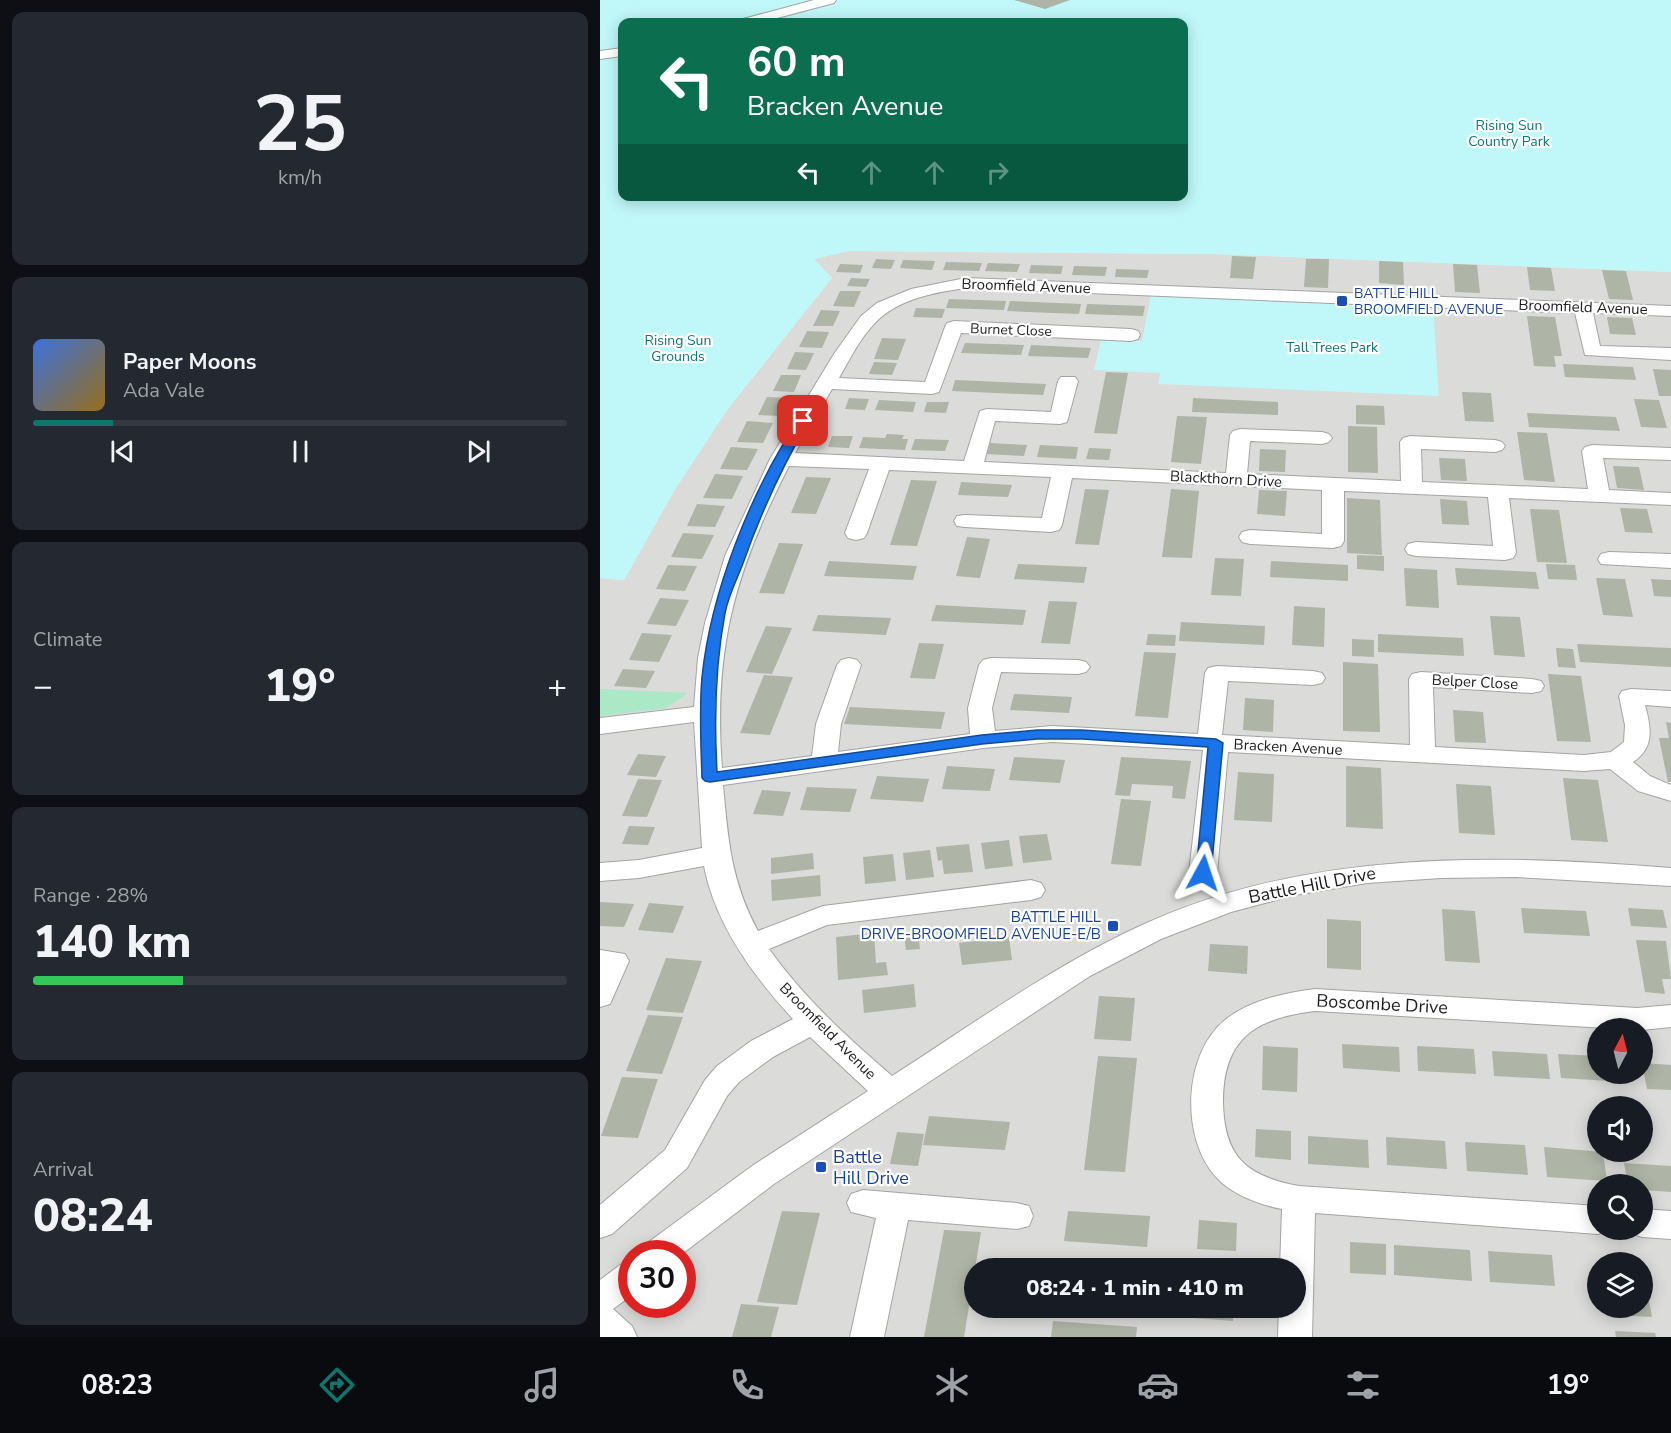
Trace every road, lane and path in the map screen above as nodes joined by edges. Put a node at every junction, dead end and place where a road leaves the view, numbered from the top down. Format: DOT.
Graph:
graph roads {
  1 [pos="828,0"];
  2 [pos="763,18"];
  3 [pos="618,53"];
  4 [pos="600,55"];
  5 [pos="1583,307"];
  6 [pos="1671,311"];
  7 [pos="1131,335"];
  8 [pos="1671,354"];
  9 [pos="1068,381"];
  10 [pos="826,383"];
  11 [pos="1322,438"];
  12 [pos="1495,446"];
  13 [pos="1671,454"];
  14 [pos="780,459"];
  15 [pos="881,464"];
  16 [pos="972,468"];
  17 [pos="1063,472"];
  18 [pos="1236,480"];
  19 [pos="1334,484"];
  20 [pos="1412,488"];
  21 [pos="1498,492"];
  22 [pos="1600,496"];
  23 [pos="1671,499"];
  24 [pos="965,521"];
  25 [pos="856,533"];
  26 [pos="1250,537"];
  27 [pos="1416,549"];
  28 [pos="1609,559"];
  29 [pos="1671,561"];
  30 [pos="849,665"];
  31 [pos="1078,667"];
  32 [pos="1313,678"];
  33 [pos="1532,686"];
  34 [pos="1671,699"];
  35 [pos="707,713"];
  36 [pos="600,726"];
  37 [pos="982,740"];
  38 [pos="1212,743"];
  39 [pos="1423,754"];
  40 [pos="1617,760"];
  41 [pos="825,761"];
  42 [pos="710,778"];
  43 [pos="1671,793"];
  44 [pos="715,855"];
  45 [pos="600,872"];
  46 [pos="1203,873"];
  47 [pos="1671,877"];
  48 [pos="1031,890"];
  49 [pos="752,945"];
  50 [pos="600,960"];
  51 [pos="600,996"];
  52 [pos="1671,1016"];
  53 [pos="814,1021"];
  54 [pos="890,1092"];
  55 [pos="1299,1199"];
  56 [pos="1017,1216"];
  57 [pos="1587,1219"];
  58 [pos="600,1224"];
  59 [pos="1653,1224"];
  60 [pos="1671,1225"];
  61 [pos="677,1240"];
  62 [pos="1297,1258"];
  63 [pos="618,1286"];
  64 [pos="600,1299"];
  65 [pos="1296,1318"];
  66 [pos="600,1319"];
  67 [pos="620,1337"];
  68 [pos="867,1337"];
  69 [pos="1295,1337"];
  1 -- 2 [label="street"];
  3 -- 4 [label="street"];
  5 -- 6 [label="street, Broomfield Avenue"];
  5 -- 8 [label="street"];
  5 -- 10 [label="street, Broomfield Avenue"];
  7 -- 10 [label="street, Burnet Close"];
  9 -- 16 [label="street"];
  10 -- 14 [label="street, Broomfield Avenue"];
  11 -- 18 [label="street"];
  12 -- 20 [label="street"];
  13 -- 22 [label="street"];
  14 -- 15 [label="street, Blackthorn Drive"];
  14 -- 35 [label="street, Broomfield Avenue"];
  15 -- 16 [label="street, Blackthorn Drive"];
  15 -- 25 [label="street"];
  16 -- 17 [label="street, Blackthorn Drive"];
  17 -- 18 [label="street, Blackthorn Drive"];
  17 -- 24 [label="street"];
  18 -- 19 [label="street, Blackthorn Drive"];
  19 -- 20 [label="street, Blackthorn Drive"];
  19 -- 26 [label="street"];
  20 -- 21 [label="street, Blackthorn Drive"];
  21 -- 22 [label="street, Blackthorn Drive"];
  21 -- 27 [label="street"];
  22 -- 23 [label="street, Blackthorn Drive"];
  28 -- 29 [label="street"];
  30 -- 41 [label="street"];
  31 -- 37 [label="street"];
  32 -- 38 [label="street"];
  33 -- 39 [label="street, Belper Close"];
  34 -- 40 [label="street"];
  35 -- 36 [label="street"];
  35 -- 42 [label="street, Broomfield Avenue"];
  37 -- 38 [label="street, Bracken Avenue"];
  37 -- 41 [label="street, Bracken Avenue"];
  38 -- 39 [label="street, Bracken Avenue"];
  38 -- 46 [label="street"];
  39 -- 40 [label="street, Bracken Avenue"];
  40 -- 43 [label="street"];
  41 -- 42 [label="street, Bracken Avenue"];
  42 -- 44 [label="street, Broomfield Avenue"];
  44 -- 45 [label="street"];
  44 -- 49 [label="street, Broomfield Avenue"];
  47 -- 54 [label="street, Battle Hill Drive"];
  48 -- 49 [label="street"];
  49 -- 53 [label="street, Broomfield Avenue"];
  50 -- 51 [label="street"];
  52 -- 55 [label="street, Boscombe Drive"];
  53 -- 54 [label="street, Broomfield Avenue"];
  53 -- 58 [label="street"];
  54 -- 61 [label="street, Battle Hill Drive"];
  55 -- 57 [label="street, Boscombe Drive"];
  55 -- 62 [label="street"];
  56 -- 68 [label="street"];
  59 -- 60 [label="street"];
  63 -- 64 [label="street"];
  65 -- 69 [label="street"];
  66 -- 67 [label="street"];
}
